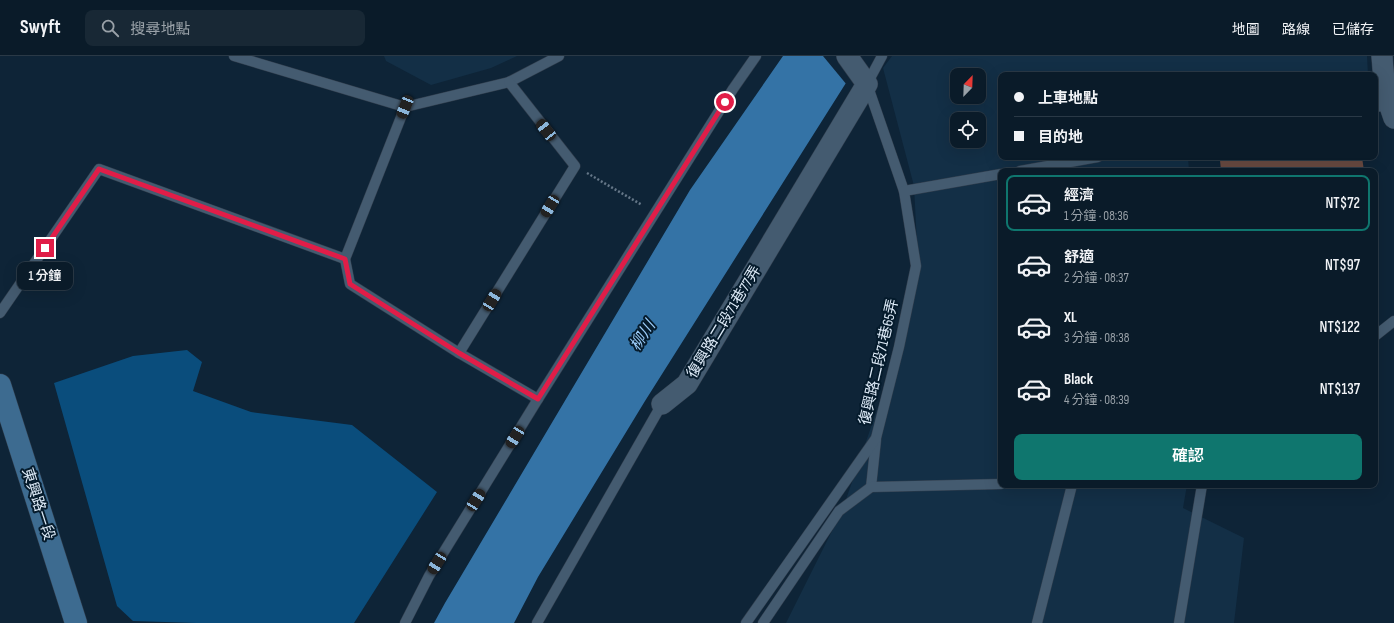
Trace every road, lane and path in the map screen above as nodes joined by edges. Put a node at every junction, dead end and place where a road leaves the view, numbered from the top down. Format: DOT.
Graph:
graph roads {
  1 [pos="234,56"];
  2 [pos="560,56"];
  3 [pos="756,56"];
  4 [pos="847,56"];
  5 [pos="882,56"];
  6 [pos="1382,56"];
  7 [pos="509,82"];
  8 [pos="866,82"];
  9 [pos="405,107"];
  10 [pos="1386,110"];
  11 [pos="1081,160"];
  12 [pos="575,166"];
  13 [pos="1037,168"];
  14 [pos="998,175"];
  15 [pos="904,192"];
  16 [pos="655,213"];
  17 [pos="345,259"];
  18 [pos="0,313"];
  19 [pos="1394,321"];
  20 [pos="1378,334"];
  21 [pos="459,353"];
  22 [pos="0,385"];
  23 [pos="538,399"];
  24 [pos="662,404"];
  25 [pos="876,438"];
  26 [pos="998,484"];
  27 [pos="871,487"];
  28 [pos="1071,488"];
  29 [pos="1202,488"];
  30 [pos="76,623"];
  31 [pos="405,623"];
  32 [pos="536,623"];
  33 [pos="746,623"];
  34 [pos="763,623"];
  35 [pos="1037,623"];
  36 [pos="1179,623"];
  1 -- 9 [label="lane"];
  2 -- 7 [label="lane"];
  3 -- 16 [label="lane"];
  4 -- 8 [label="street"];
  5 -- 8 [label="lane, 復興路二段71巷77弄"];
  6 -- 10 [label="street"];
  7 -- 9 [label="lane"];
  7 -- 12 [label="lane"];
  8 -- 15 [label="lane, 復興路二段71巷65弄"];
  8 -- 24 [label="street, 復興路二段71巷77弄"];
  9 -- 17 [label="lane"];
  11 -- 13 [label="lane"];
  12 -- 16 [label="path"];
  12 -- 21 [label="lane"];
  14 -- 15 [label="lane"];
  15 -- 25 [label="lane, 復興路二段71巷65弄"];
  16 -- 23 [label="lane"];
  17 -- 18 [label="lane"];
  17 -- 21 [label="lane"];
  19 -- 20 [label="lane"];
  21 -- 23 [label="lane"];
  22 -- 30 [label="street, 東興路一段"];
  23 -- 31 [label="lane"];
  24 -- 32 [label="lane, 復興路二段71巷77弄"];
  25 -- 27 [label="lane"];
  25 -- 33 [label="lane, 復興路二段71巷65弄"];
  26 -- 27 [label="lane"];
  27 -- 34 [label="lane"];
  28 -- 35 [label="lane"];
  29 -- 36 [label="lane"];
}
